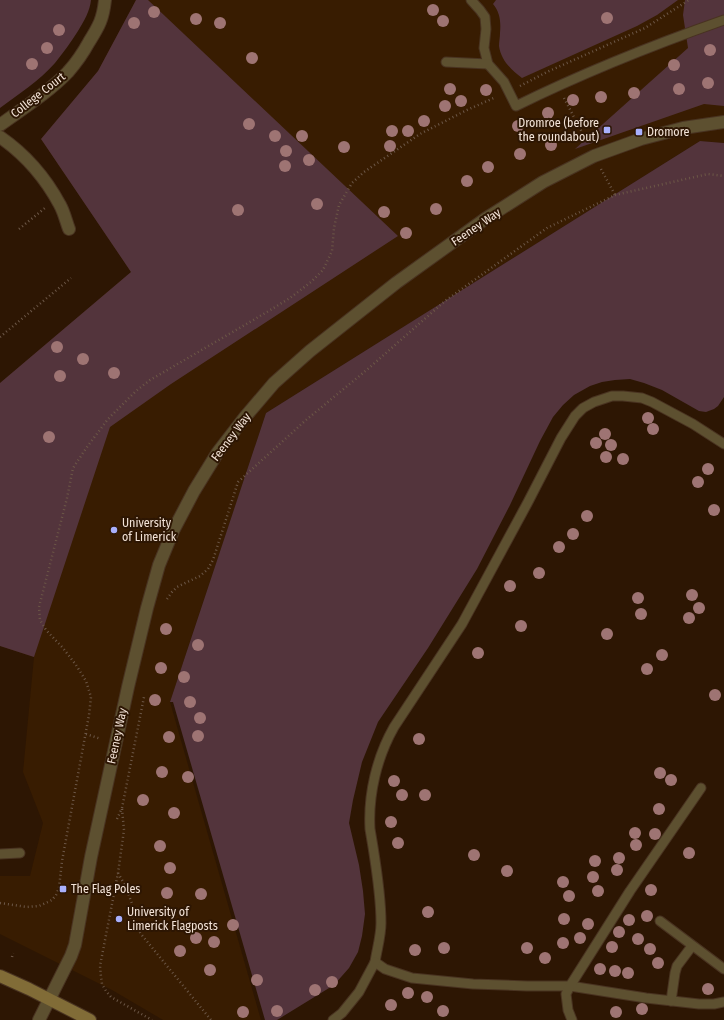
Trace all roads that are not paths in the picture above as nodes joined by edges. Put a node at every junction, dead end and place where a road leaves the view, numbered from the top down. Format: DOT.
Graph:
graph roads {
  1 [pos="105,0"];
  2 [pos="471,0"];
  3 [pos="724,20"];
  4 [pos="446,62"];
  5 [pos="488,64"];
  6 [pos="724,122"];
  7 [pos="0,125"];
  8 [pos="0,137"];
  9 [pos="69,229"];
  10 [pos="724,444"];
  11 [pos="702,788"];
  12 [pos="20,853"];
  13 [pos="0,854"];
  14 [pos="660,921"];
  15 [pos="692,946"];
  16 [pos="375,962"];
  17 [pos="724,969"];
  18 [pos="0,976"];
  19 [pos="570,986"];
  20 [pos="50,1000"];
  21 [pos="671,1001"];
  22 [pos="724,1002"];
  23 [pos="40,1020"];
  24 [pos="90,1020"];
  25 [pos="333,1020"];
  26 [pos="572,1020"];
  1 -- 7 [label="street, College Court"];
  2 -- 5 [label="lane"];
  3 -- 5 [label="lane"];
  4 -- 5 [label="lane"];
  6 -- 20 [label="street, Feeney Way"];
  8 -- 9 [label="street"];
  10 -- 16 [label="lane"];
  11 -- 19 [label="lane"];
  12 -- 13 [label="lane"];
  14 -- 15 [label="lane"];
  15 -- 17 [label="lane"];
  15 -- 21 [label="lane"];
  16 -- 19 [label="lane"];
  16 -- 25 [label="lane"];
  18 -- 20 [label="street"];
  19 -- 21 [label="lane"];
  19 -- 26 [label="lane"];
  20 -- 23 [label="street, Feeney Way"];
  20 -- 24 [label="street"];
  21 -- 22 [label="lane"];
}
